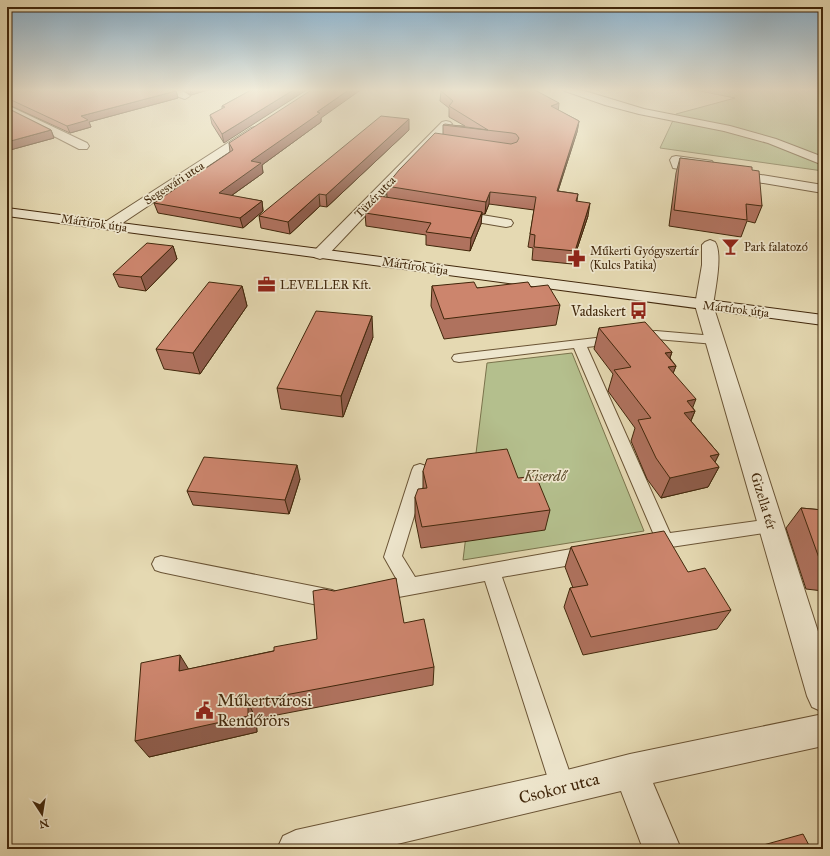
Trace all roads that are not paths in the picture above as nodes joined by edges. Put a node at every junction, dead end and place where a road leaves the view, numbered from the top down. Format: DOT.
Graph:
graph roads {
  1 [pos="48,129"];
  2 [pos="257,129"];
  3 [pos="441,129"];
  4 [pos="729,129"];
  5 [pos="431,139"];
  6 [pos="447,142"];
  7 [pos="82,146"];
  8 [pos="823,160"];
  9 [pos="750,177"];
  10 [pos="823,189"];
  11 [pos="372,201"];
  12 [pos="386,203"];
  13 [pos="7,212"];
  14 [pos="439,212"];
  15 [pos="506,223"];
  16 [pos="110,225"];
  17 [pos="710,246"];
  18 [pos="320,254"];
  19 [pos="704,305"];
  20 [pos="823,320"];
  21 [pos="715,340"];
  22 [pos="579,344"];
  23 [pos="459,358"];
  24 [pos="420,470"];
  25 [pos="771,526"];
  26 [pos="665,541"];
  27 [pos="634,546"];
  28 [pos="604,551"];
  29 [pos="161,564"];
  30 [pos="491,571"];
  31 [pos="410,585"];
  32 [pos="823,696"];
  33 [pos="823,730"];
  34 [pos="630,771"];
  35 [pos="563,788"];
  36 [pos="296,849"];
  37 [pos="662,849"];
  1 -- 7 [label="street"];
  2 -- 16 [label="street, Segesvári utca"];
  3 -- 5 [label="street, Tüzér utca"];
  4 -- 8 [label="street"];
  5 -- 6 [label="street"];
  5 -- 11 [label="street, Tüzér utca"];
  9 -- 10 [label="street"];
  11 -- 12 [label="street"];
  11 -- 18 [label="street, Tüzér utca"];
  13 -- 16 [label="street, Mártírok útja"];
  14 -- 15 [label="street"];
  16 -- 18 [label="street, Mártírok útja"];
  17 -- 19 [label="street"];
  18 -- 19 [label="street, Mártírok útja"];
  19 -- 20 [label="street, Mártírok útja"];
  19 -- 21 [label="street, Gizella tér"];
  21 -- 22 [label="lane"];
  21 -- 25 [label="street, Gizella tér"];
  22 -- 23 [label="lane"];
  22 -- 26 [label="lane"];
  24 -- 31 [label="lane"];
  25 -- 26 [label="lane"];
  25 -- 32 [label="street, Gizella tér"];
  26 -- 27 [label="lane"];
  28 -- 30 [label="lane"];
  29 -- 31 [label="lane"];
  30 -- 31 [label="lane"];
  30 -- 35 [label="lane"];
  33 -- 34 [label="street, Csokor utca"];
  34 -- 35 [label="street, Csokor utca"];
  34 -- 37 [label="street"];
  35 -- 36 [label="street, Csokor utca"];
}
